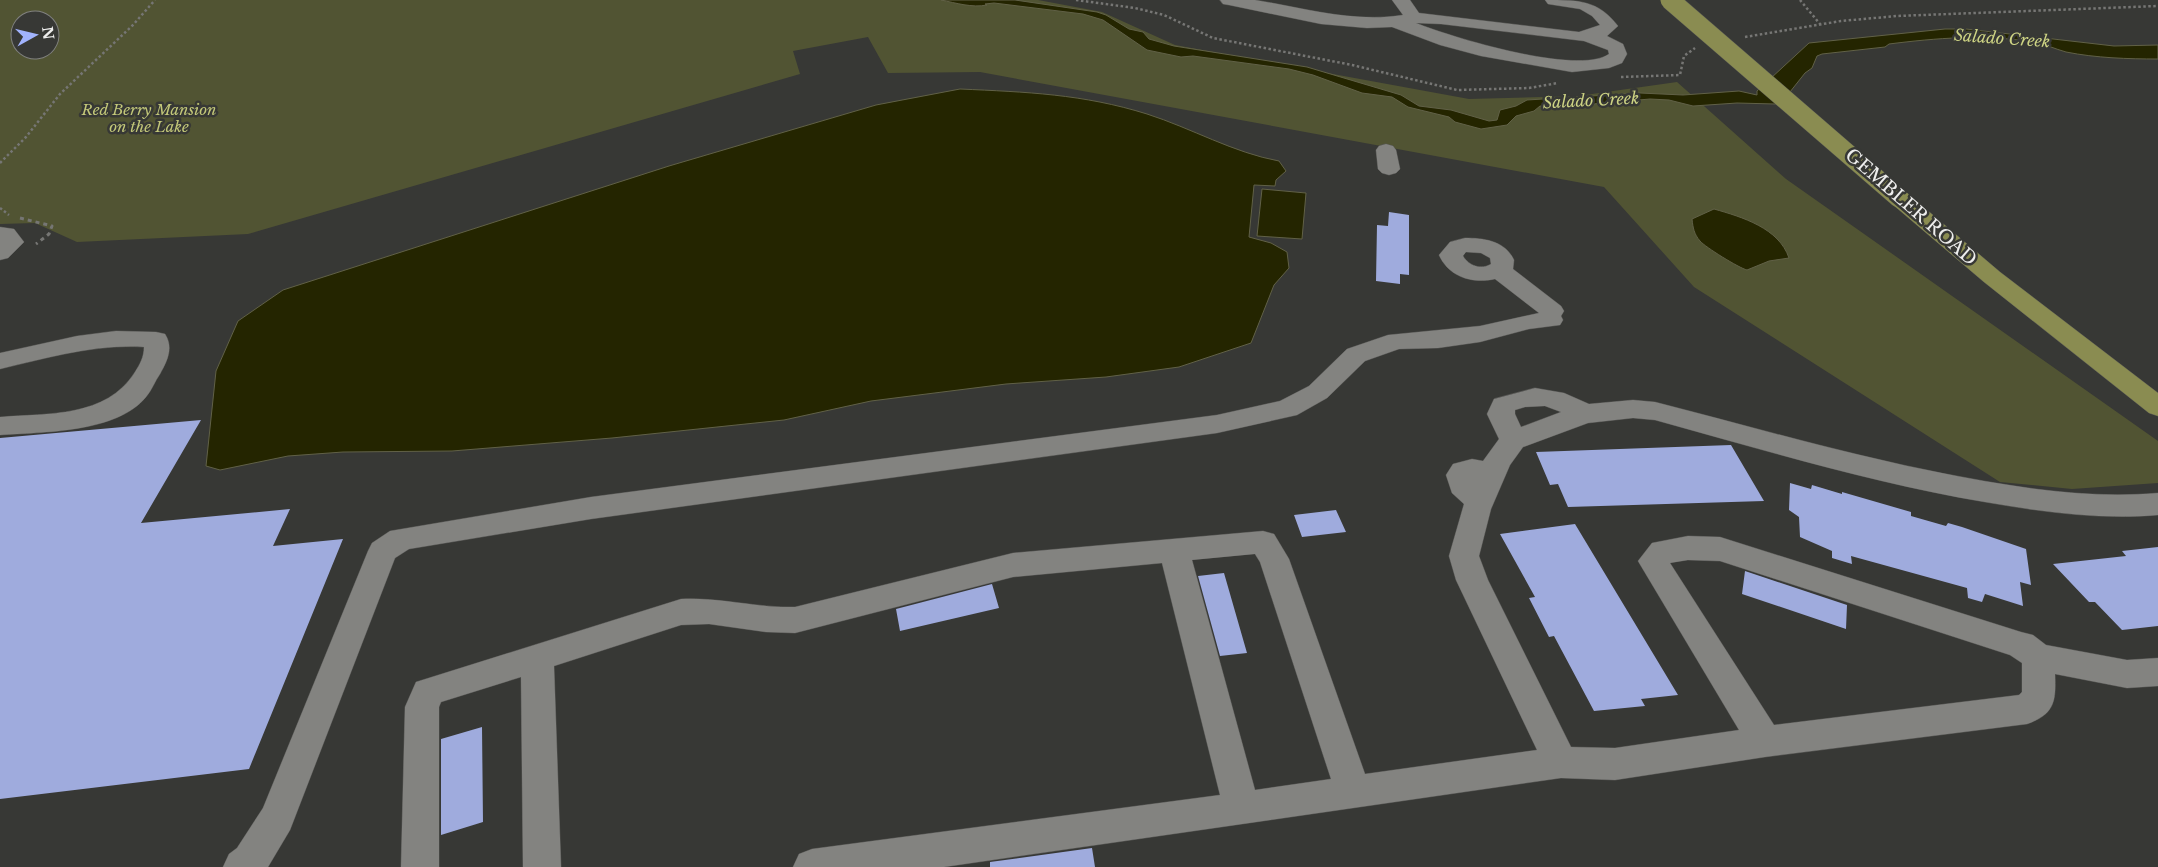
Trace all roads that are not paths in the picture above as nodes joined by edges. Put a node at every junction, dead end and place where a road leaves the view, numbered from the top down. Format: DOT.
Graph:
graph roads {
  1 [pos="1229,0"];
  2 [pos="1401,0"];
  3 [pos="1407,0"];
  4 [pos="1554,0"];
  5 [pos="1670,0"];
  6 [pos="1338,3"];
  7 [pos="1271,4"];
  8 [pos="1414,18"];
  9 [pos="1356,22"];
  10 [pos="1396,22"];
  11 [pos="1589,37"];
  12 [pos="0,234"];
  13 [pos="0,253"];
  14 [pos="1499,270"];
  15 [pos="0,361"];
  16 [pos="2158,407"];
  17 [pos="1585,414"];
  18 [pos="0,426"];
  19 [pos="1514,440"];
  20 [pos="2158,504"];
  21 [pos="1174,551"];
  22 [pos="2038,657"];
  23 [pos="537,658"];
  24 [pos="2158,672"];
  25 [pos="1765,742"];
  26 [pos="1561,762"];
  27 [pos="1353,792"];
  28 [pos="1242,808"];
  29 [pos="242,867"];
  30 [pos="420,867"];
  31 [pos="542,867"];
  32 [pos="812,867"];
  1 -- 7 [label="lane"];
  2 -- 3 [label="lane"];
  2 -- 8 [label="lane"];
  4 -- 11 [label="lane"];
  5 -- 16 [label="main road, GEMBLER ROAD, bridge"];
  6 -- 9 [label="lane"];
  7 -- 9 [label="lane"];
  8 -- 10 [label="lane"];
  8 -- 11 [label="lane"];
  9 -- 10 [label="lane"];
  10 -- 11 [label="lane"];
  12 -- 13 [label="lane"];
  14 -- 29 [label="lane"];
  15 -- 18 [label="lane"];
  17 -- 19 [label="lane"];
  17 -- 19 [label="lane"];
  17 -- 20 [label="lane"];
  19 -- 26 [label="lane"];
  21 -- 23 [label="lane"];
  21 -- 27 [label="lane"];
  21 -- 28 [label="lane"];
  22 -- 24 [label="lane"];
  22 -- 25 [label="lane"];
  22 -- 25 [label="lane"];
  23 -- 30 [label="lane"];
  23 -- 31 [label="lane"];
  25 -- 26 [label="lane"];
  26 -- 27 [label="lane"];
  27 -- 28 [label="lane"];
  28 -- 32 [label="lane"];
}
